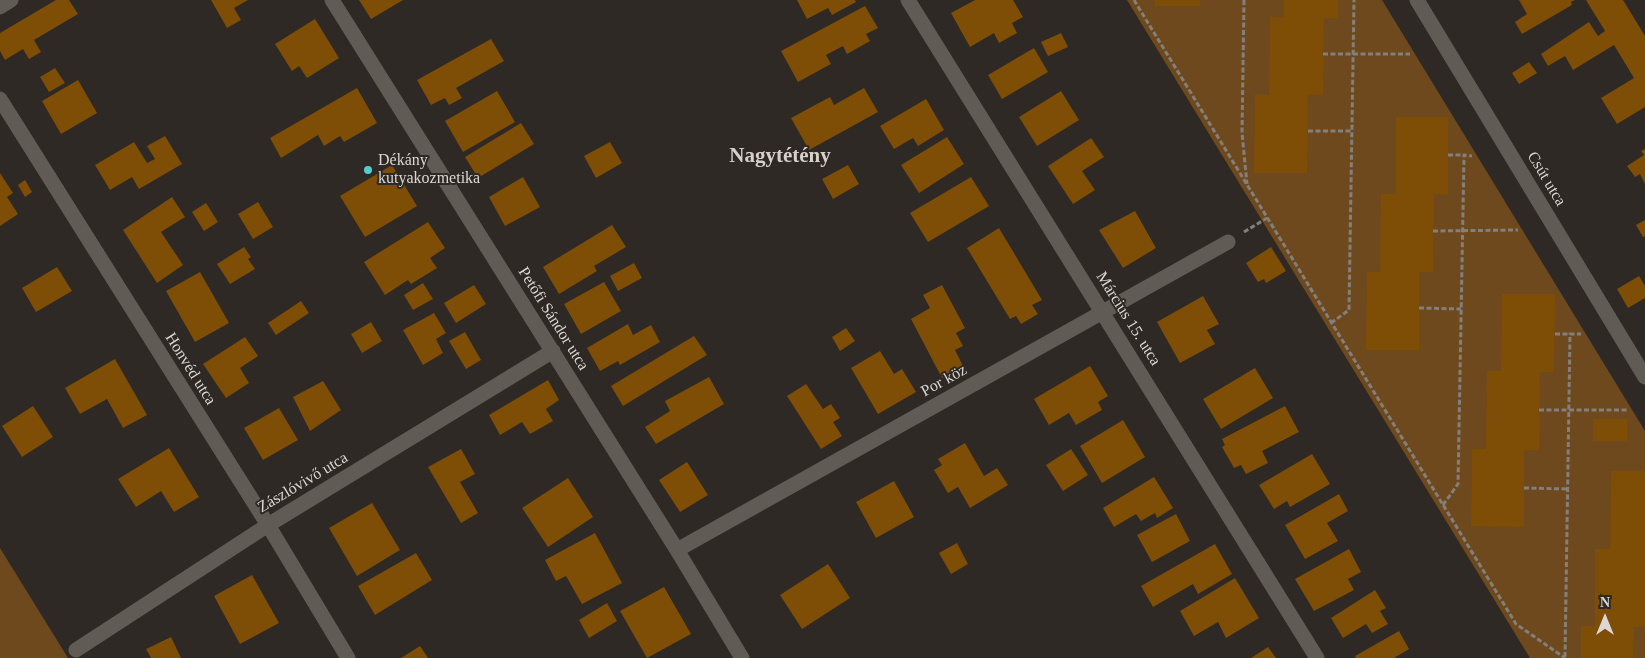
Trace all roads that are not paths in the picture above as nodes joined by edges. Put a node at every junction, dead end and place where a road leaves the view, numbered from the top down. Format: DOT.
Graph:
graph roads {
  1 [pos="11,0"];
  2 [pos="332,0"];
  3 [pos="908,0"];
  4 [pos="1417,0"];
  5 [pos="0,7"];
  6 [pos="0,99"];
  7 [pos="1228,242"];
  8 [pos="1103,313"];
  9 [pos="553,351"];
  10 [pos="1644,373"];
  11 [pos="268,526"];
  12 [pos="677,550"];
  13 [pos="76,650"];
  14 [pos="348,658"];
  15 [pos="742,658"];
  16 [pos="1317,658"];
  1 -- 5 [label="street"];
  2 -- 9 [label="street, Petőfi Sándor utca"];
  3 -- 8 [label="street, Március 15. utca"];
  4 -- 10 [label="street, Csút utca"];
  6 -- 11 [label="street, Honvéd utca"];
  7 -- 8 [label="street, Por köz"];
  8 -- 12 [label="street, Por köz"];
  8 -- 16 [label="street, Március 15. utca"];
  9 -- 11 [label="street, Zászlóvivő utca"];
  9 -- 12 [label="street, Petőfi Sándor utca"];
  11 -- 13 [label="street, Zászlóvivő utca"];
  11 -- 14 [label="street, Honvéd utca"];
  12 -- 15 [label="street, Petőfi Sándor utca"];
}
